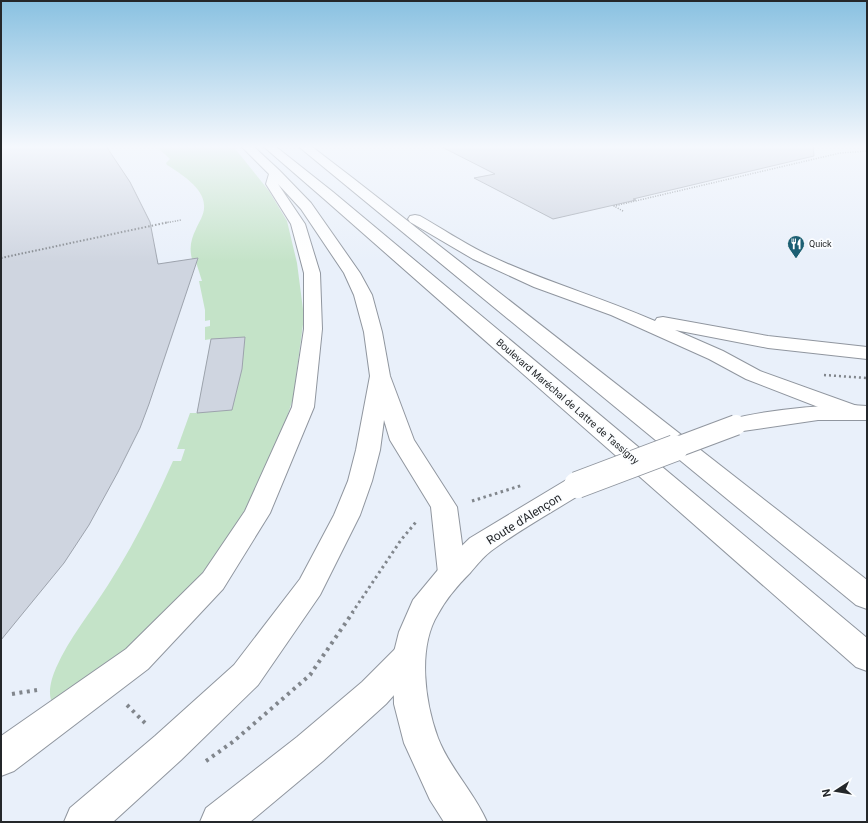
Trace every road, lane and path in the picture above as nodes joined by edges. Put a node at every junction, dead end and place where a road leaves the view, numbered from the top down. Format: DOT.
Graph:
graph roads {
  1 [pos="272,184"];
  2 [pos="290,184"];
  3 [pos="307,184"];
  4 [pos="353,184"];
  5 [pos="369,184"];
  6 [pos="709,184"];
  7 [pos="623,211"];
  8 [pos="181,220"];
  9 [pos="1,258"];
  10 [pos="617,312"];
  11 [pos="867,353"];
  12 [pos="380,376"];
  13 [pos="860,413"];
  14 [pos="452,573"];
  15 [pos="867,597"];
  16 [pos="409,656"];
  17 [pos="867,657"];
  18 [pos="1,758"];
  19 [pos="84,822"];
  20 [pos="220,822"];
  21 [pos="467,822"];
  1 -- 18 [label="main road"];
  2 -- 12 [label="main road"];
  3 -- 17 [label="main road, Boulevard Maréchal de Lattre de Tassigny"];
  4 -- 15 [label="main road"];
  5 -- 10 [label="main road"];
  6 -- 7 [label="path"];
  8 -- 9 [label="path"];
  10 -- 11 [label="main road"];
  10 -- 13 [label="main road"];
  12 -- 14 [label="main road"];
  12 -- 19 [label="main road"];
  13 -- 14 [label="main road, Route d'Alençon, bridge"];
  14 -- 16 [label="main road, Route d'Alençon"];
  16 -- 20 [label="main road"];
  16 -- 21 [label="main road, Route d'Alençon"];
}
